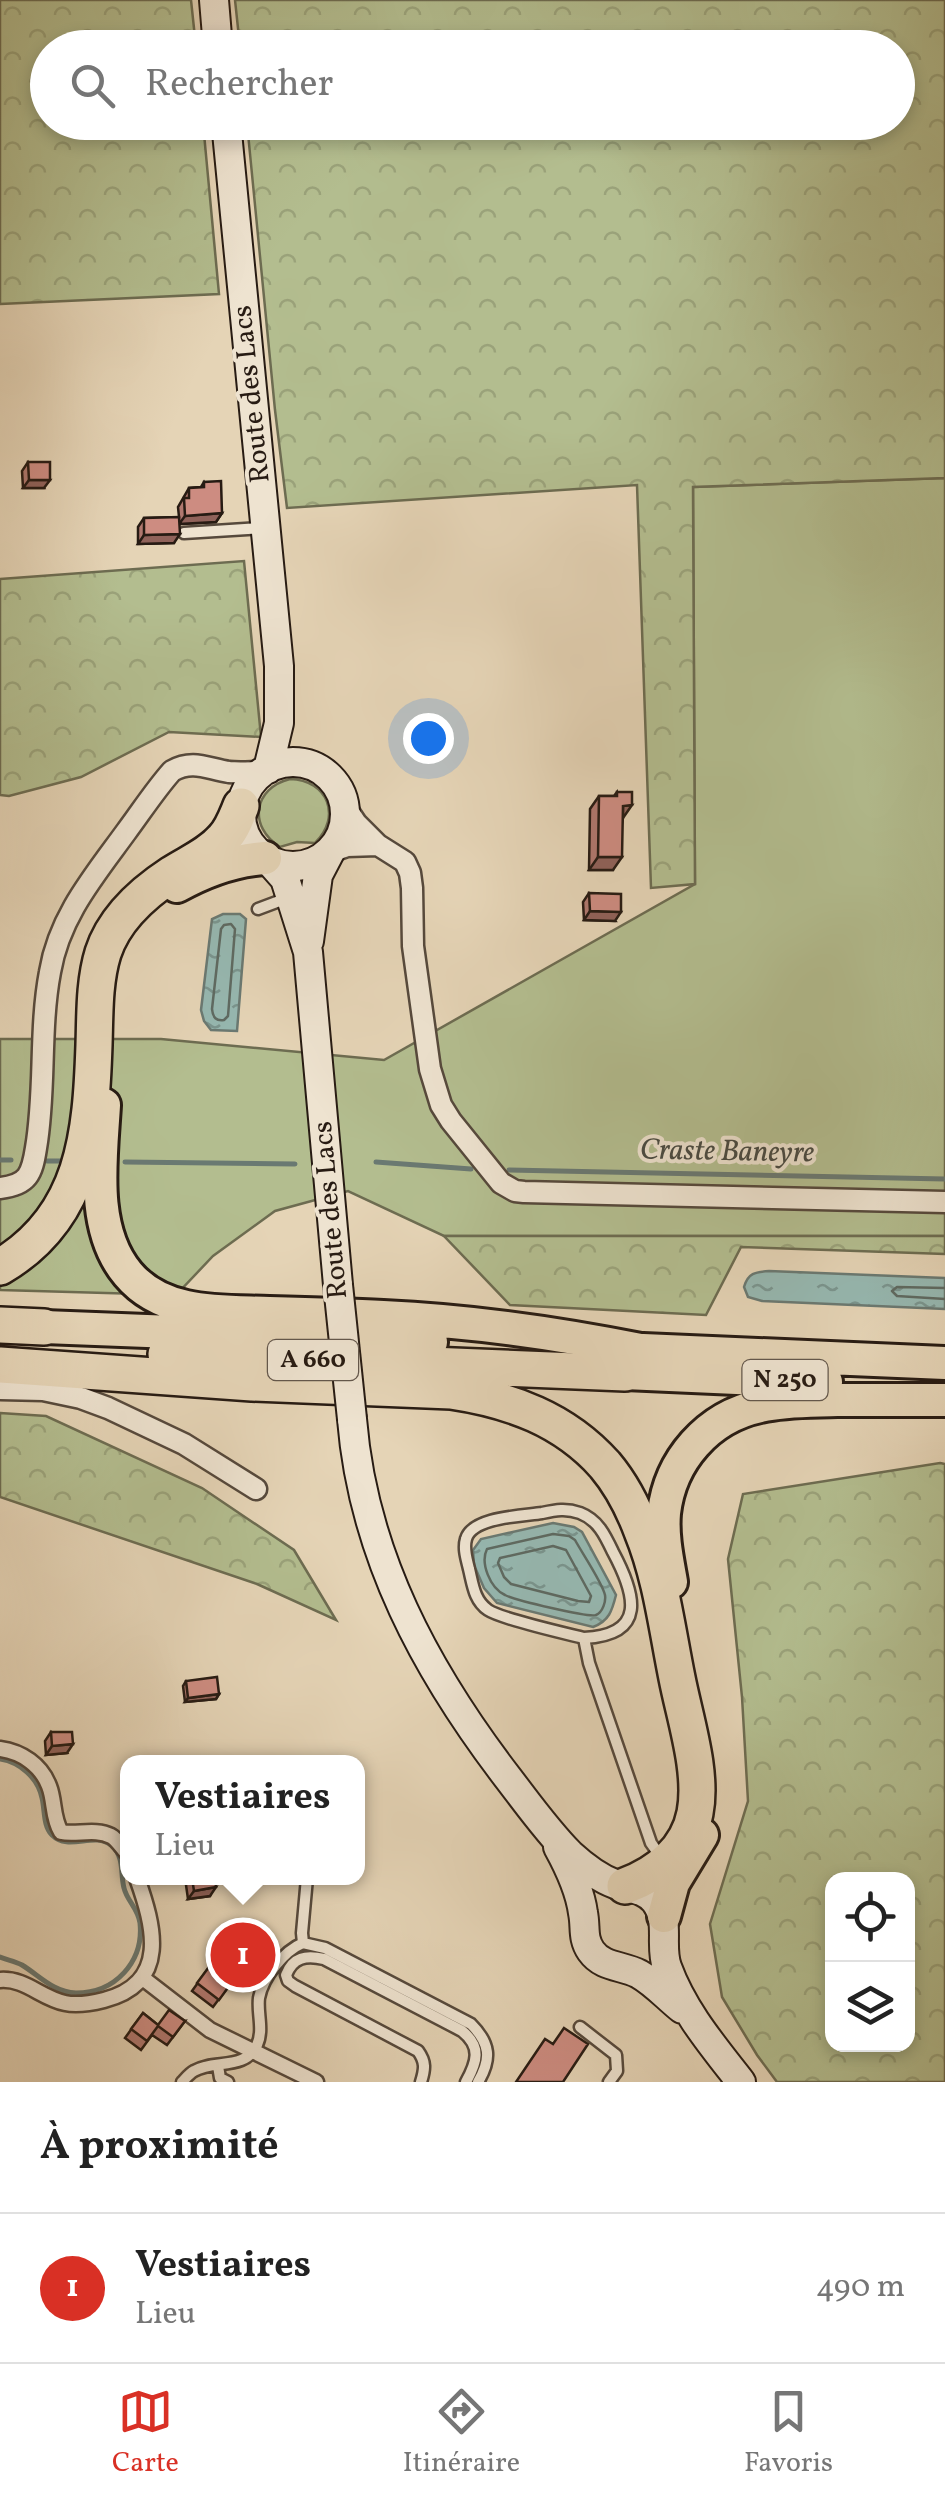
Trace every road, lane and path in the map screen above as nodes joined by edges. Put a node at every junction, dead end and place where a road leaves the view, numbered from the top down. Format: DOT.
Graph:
graph roads {
  1 [pos="214,0"];
  2 [pos="216,30"];
  3 [pos="228,140"];
  4 [pos="266,528"];
  5 [pos="184,533"];
  6 [pos="280,666"];
  7 [pos="265,770"];
  8 [pos="322,770"];
  9 [pos="225,772"];
  10 [pos="242,804"];
  11 [pos="346,808"];
  12 [pos="378,844"];
  13 [pos="330,852"];
  14 [pos="267,860"];
  15 [pos="291,897"];
  16 [pos="258,910"];
  17 [pos="308,952"];
  18 [pos="0,1188"];
  19 [pos="945,1202"];
  20 [pos="0,1266"];
  21 [pos="0,1325"];
  22 [pos="44,1327"];
  23 [pos="0,1347"];
  24 [pos="633,1361"];
  25 [pos="945,1363"];
  26 [pos="0,1365"];
  27 [pos="945,1387"];
  28 [pos="0,1388"];
  29 [pos="945,1400"];
  30 [pos="256,1488"];
  31 [pos="584,1638"];
  32 [pos="0,1749"];
  33 [pos="552,1835"];
  34 [pos="120,1846"];
  35 [pos="667,1863"];
  36 [pos="140,1885"];
  37 [pos="307,1885"];
  38 [pos="625,1886"];
  39 [pos="584,1916"];
  40 [pos="663,1928"];
  41 [pos="303,1944"];
  42 [pos="627,1968"];
  43 [pos="144,1979"];
  44 [pos="0,1980"];
  45 [pos="691,2016"];
  46 [pos="580,2028"];
  47 [pos="254,2050"];
  48 [pos="218,2066"];
  49 [pos="182,2082"];
  50 [pos="228,2082"];
  51 [pos="316,2082"];
  52 [pos="421,2082"];
  53 [pos="466,2082"];
  54 [pos="478,2082"];
  55 [pos="609,2082"];
  56 [pos="741,2082"];
  1 -- 2 [label="main road"];
  3 -- 4 [label="main road, Route des Lacs"];
  4 -- 5 [label="lane"];
  4 -- 6 [label="main road, Route des Lacs"];
  6 -- 7 [label="main road, Route des Lacs"];
  6 -- 8 [label="main road, Route des Lacs"];
  7 -- 8 [label="main road"];
  7 -- 9 [label="street"];
  7 -- 10 [label="main road"];
  8 -- 11 [label="main road"];
  9 -- 10 [label="street"];
  9 -- 18 [label="street"];
  10 -- 14 [label="main road"];
  10 -- 20 [label="highway"];
  11 -- 12 [label="street"];
  11 -- 13 [label="main road"];
  12 -- 13 [label="street"];
  12 -- 19 [label="street"];
  13 -- 14 [label="main road"];
  13 -- 17 [label="main road, Route des Lacs"];
  14 -- 15 [label="main road, Route des Lacs"];
  14 -- 24 [label="highway"];
  15 -- 16 [label="lane"];
  15 -- 17 [label="main road, Route des Lacs"];
  17 -- 33 [label="main road, Route des Lacs, bridge"];
  21 -- 22 [label="highway"];
  22 -- 24 [label="highway, N 250"];
  23 -- 24 [label="highway, A 660"];
  24 -- 25 [label="highway, N 250"];
  24 -- 27 [label="highway, N 250"];
  26 -- 35 [label="highway"];
  28 -- 30 [label="street"];
  29 -- 40 [label="highway"];
  31 -- 31 [label="lane"];
  31 -- 35 [label="lane"];
  32 -- 34 [label="street"];
  33 -- 38 [label="main road, Route des Lacs"];
  33 -- 39 [label="main road, Route des Lacs"];
  35 -- 38 [label="highway"];
  36 -- 43 [label="street"];
  37 -- 41 [label="lane"];
  38 -- 39 [label="main road"];
  38 -- 40 [label="main road, Route des Lacs"];
  39 -- 42 [label="main road, Route des Lacs"];
  40 -- 42 [label="main road"];
  40 -- 45 [label="main road, Route des Lacs"];
  41 -- 47 [label="lane"];
  41 -- 54 [label="lane"];
  42 -- 45 [label="main road, Route des Lacs"];
  43 -- 44 [label="street"];
  43 -- 47 [label="street"];
  45 -- 56 [label="main road, Route des Lacs"];
  46 -- 55 [label="lane"];
  47 -- 48 [label="lane"];
  47 -- 51 [label="street"];
  48 -- 49 [label="lane"];
  48 -- 50 [label="lane"];
  52 -- 53 [label="lane"];
}
